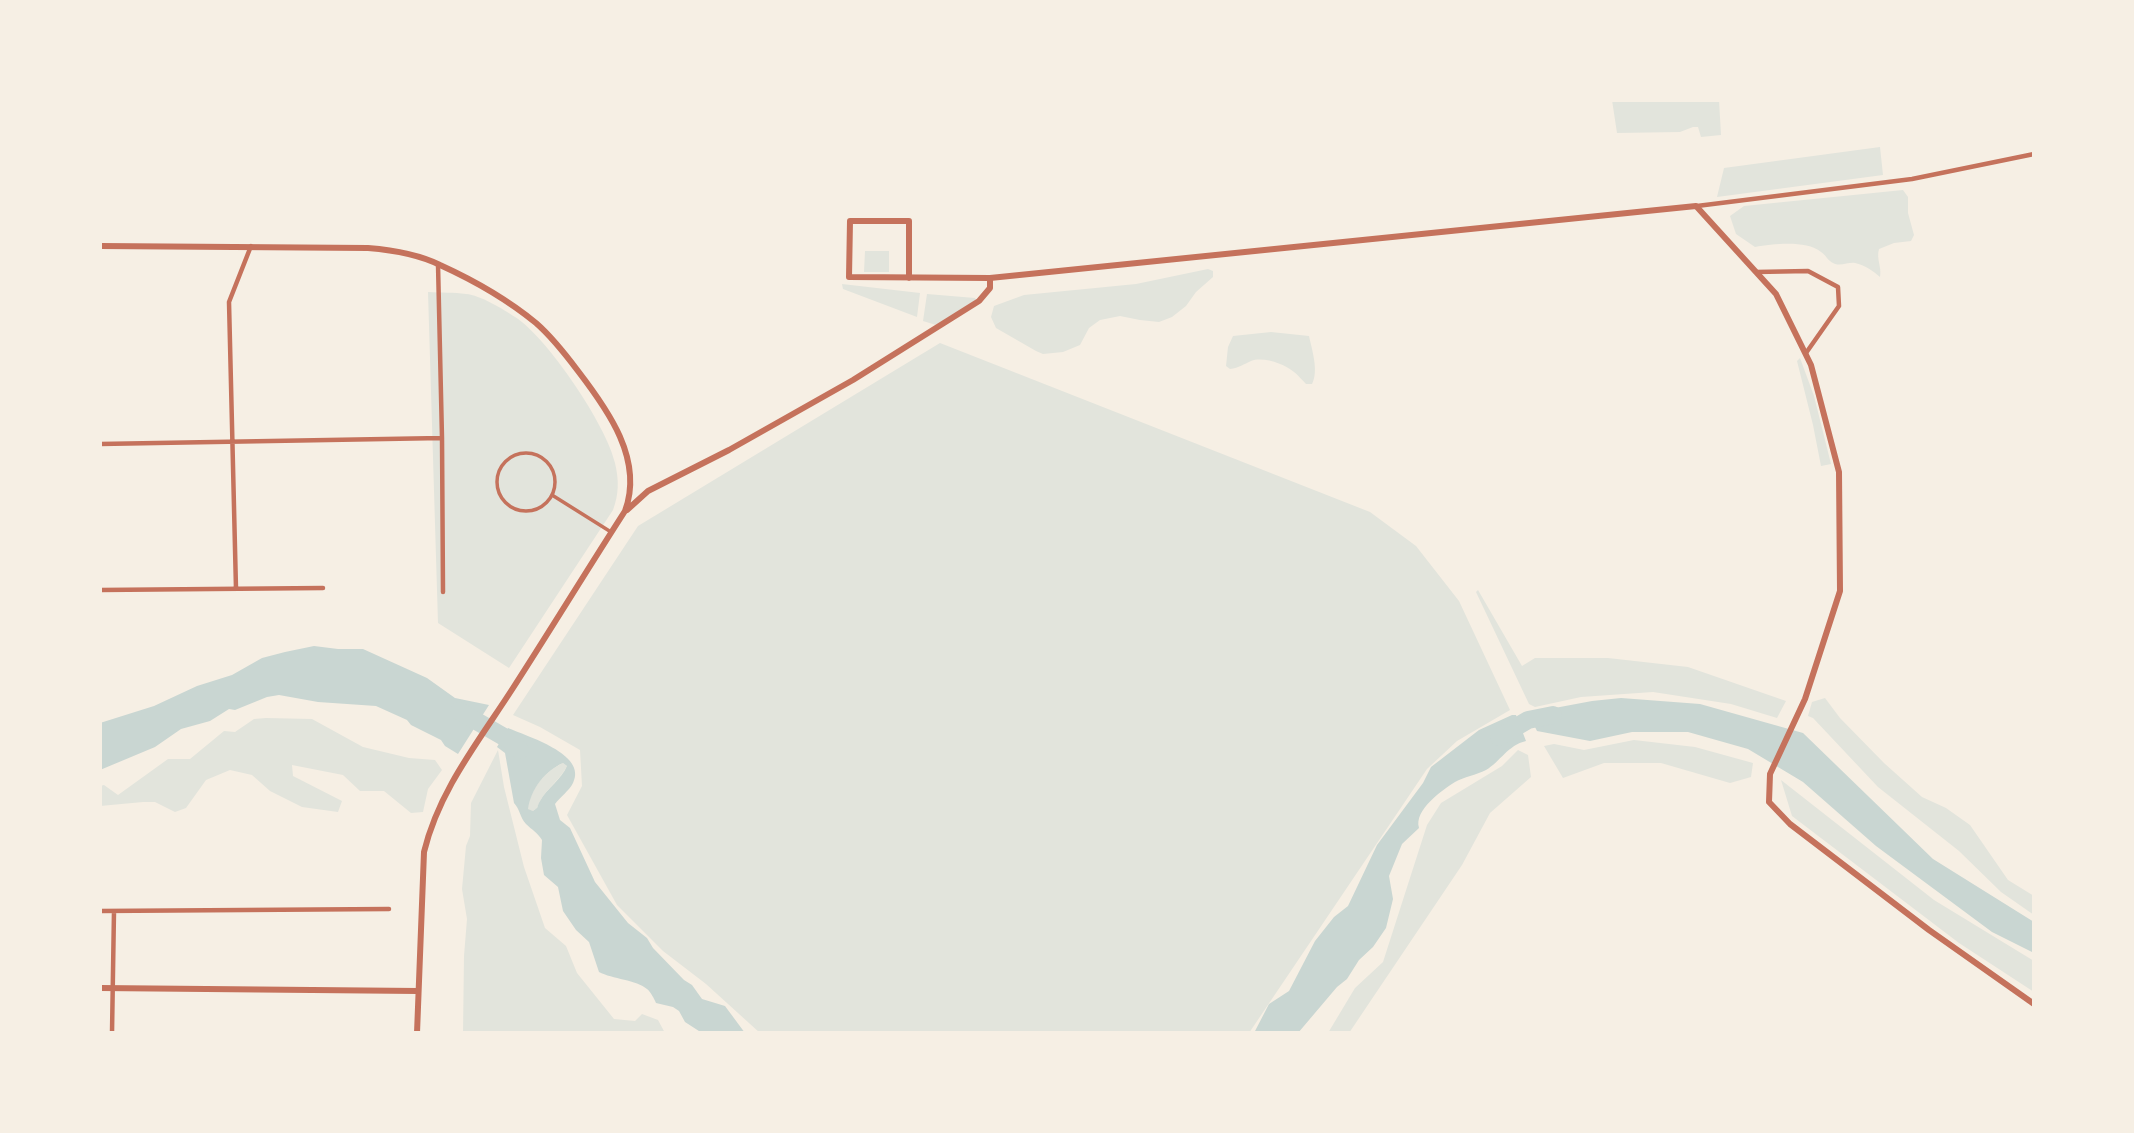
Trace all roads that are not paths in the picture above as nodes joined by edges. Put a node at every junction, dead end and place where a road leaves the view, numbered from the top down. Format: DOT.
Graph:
graph roads {
  1 [pos="2034,154"];
  2 [pos="1696,206"];
  3 [pos="100,246"];
  4 [pos="251,246"];
  5 [pos="438,264"];
  6 [pos="1755,272"];
  7 [pos="909,278"];
  8 [pos="990,278"];
  9 [pos="1805,354"];
  10 [pos="442,438"];
  11 [pos="232,442"];
  12 [pos="100,444"];
  13 [pos="552,495"];
  14 [pos="625,511"];
  15 [pos="611,532"];
  16 [pos="323,588"];
  17 [pos="236,589"];
  18 [pos="100,590"];
  19 [pos="443,592"];
  20 [pos="390,909"];
  21 [pos="100,911"];
  22 [pos="114,911"];
  23 [pos="100,988"];
  24 [pos="112,988"];
  25 [pos="418,991"];
  26 [pos="2034,1004"];
  27 [pos="112,1033"];
  28 [pos="417,1033"];
  1 -- 2 [label="street"];
  2 -- 6 [label="street"];
  2 -- 8 [label="street"];
  3 -- 4 [label="street"];
  4 -- 5 [label="street"];
  4 -- 11 [label="street"];
  5 -- 10 [label="street"];
  5 -- 14 [label="street"];
  6 -- 9 [label="street"];
  6 -- 9 [label="street"];
  7 -- 7 [label="street"];
  7 -- 8 [label="street"];
  8 -- 14 [label="street"];
  9 -- 26 [label="street"];
  10 -- 11 [label="street"];
  10 -- 19 [label="street"];
  11 -- 12 [label="street"];
  11 -- 17 [label="street"];
  13 -- 13 [label="street"];
  13 -- 15 [label="street"];
  14 -- 15 [label="street"];
  15 -- 25 [label="street"];
  16 -- 17 [label="street"];
  17 -- 18 [label="street"];
  20 -- 22 [label="street"];
  21 -- 22 [label="street"];
  22 -- 24 [label="street"];
  23 -- 24 [label="street"];
  24 -- 25 [label="street"];
  24 -- 27 [label="street"];
  25 -- 28 [label="street"];
}
